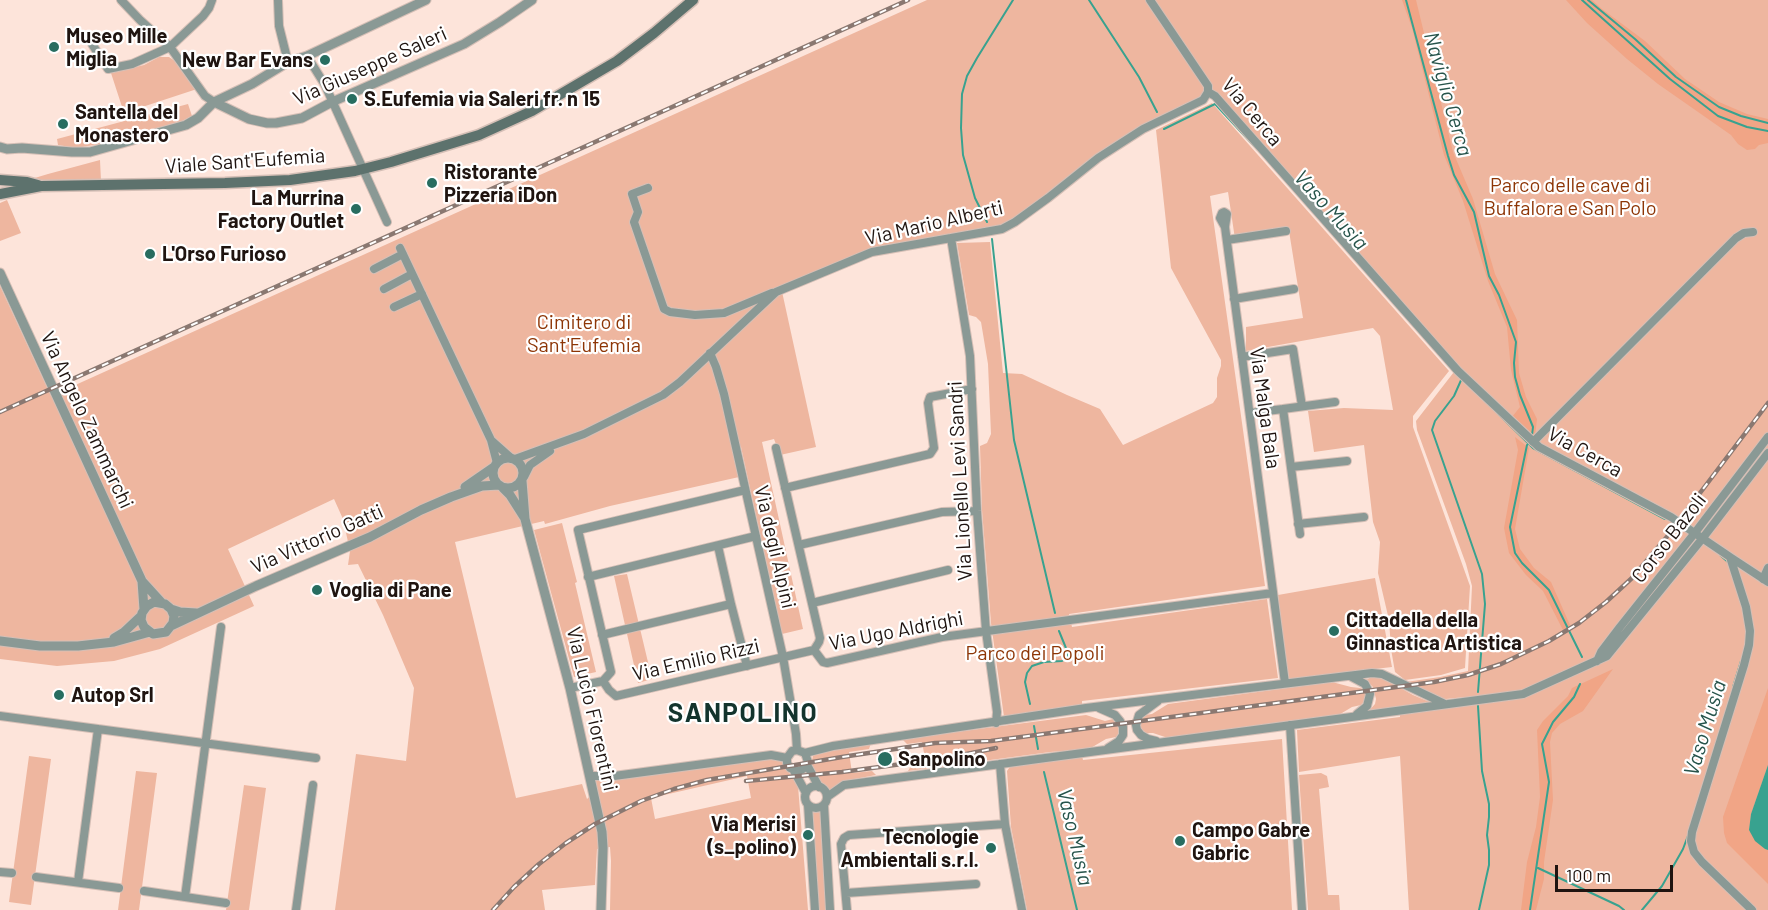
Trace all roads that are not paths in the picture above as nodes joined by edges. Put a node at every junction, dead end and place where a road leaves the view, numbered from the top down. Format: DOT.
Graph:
graph roads {
  1 [pos="121,0"];
  2 [pos="212,0"];
  3 [pos="278,0"];
  4 [pos="426,0"];
  5 [pos="532,0"];
  6 [pos="693,0"];
  7 [pos="1150,0"];
  8 [pos="92,44"];
  9 [pos="170,46"];
  10 [pos="307,56"];
  11 [pos="288,62"];
  12 [pos="1208,92"];
  13 [pos="214,102"];
  14 [pos="332,102"];
  15 [pos="2,149"];
  16 [pos="363,169"];
  17 [pos="0,180"];
  18 [pos="41,186"];
  19 [pos="648,188"];
  20 [pos="0,194"];
  21 [pos="387,222"];
  22 [pos="1225,226"];
  23 [pos="1286,231"];
  24 [pos="1753,232"];
  25 [pos="951,238"];
  26 [pos="1227,240"];
  27 [pos="374,269"];
  28 [pos="0,273"];
  29 [pos="412,274"];
  30 [pos="384,289"];
  31 [pos="1294,289"];
  32 [pos="776,292"];
  33 [pos="422,294"];
  34 [pos="1234,299"];
  35 [pos="394,307"];
  36 [pos="710,353"];
  37 [pos="1242,357"];
  38 [pos="972,389"];
  39 [pos="1335,402"];
  40 [pos="1302,406"];
  41 [pos="1283,409"];
  42 [pos="1250,413"];
  43 [pos="1768,437"];
  44 [pos="491,440"];
  45 [pos="1533,442"];
  46 [pos="561,444"];
  47 [pos="776,448"];
  48 [pos="1768,453"];
  49 [pos="513,458"];
  50 [pos="1347,461"];
  51 [pos="495,465"];
  52 [pos="1291,467"];
  53 [pos="523,479"];
  54 [pos="501,486"];
  55 [pos="786,488"];
  56 [pos="745,490"];
  57 [pos="451,497"];
  58 [pos="977,511"];
  59 [pos="1364,517"];
  60 [pos="525,519"];
  61 [pos="1299,524"];
  62 [pos="1300,534"];
  63 [pos="1695,534"];
  64 [pos="756,536"];
  65 [pos="1702,539"];
  66 [pos="799,545"];
  67 [pos="718,546"];
  68 [pos="1730,557"];
  69 [pos="1768,568"];
  70 [pos="948,570"];
  71 [pos="588,577"];
  72 [pos="1765,580"];
  73 [pos="142,581"];
  74 [pos="1273,593"];
  75 [pos="162,603"];
  76 [pos="812,603"];
  77 [pos="731,604"];
  78 [pos="171,609"];
  79 [pos="198,612"];
  80 [pos="143,613"];
  81 [pos="171,626"];
  82 [pos="221,627"];
  83 [pos="986,631"];
  84 [pos="150,632"];
  85 [pos="602,635"];
  86 [pos="0,641"];
  87 [pos="104,643"];
  88 [pos="814,650"];
  89 [pos="783,657"];
  90 [pos="1594,663"];
  91 [pos="747,666"];
  92 [pos="1349,676"];
  93 [pos="603,681"];
  94 [pos="1285,683"];
  95 [pos="570,688"];
  96 [pos="1162,699"];
  97 [pos="1446,704"];
  98 [pos="1098,707"];
  99 [pos="0,716"];
  100 [pos="1353,716"];
  101 [pos="996,723"];
  102 [pos="1290,725"];
  103 [pos="98,729"];
  104 [pos="1161,742"];
  105 [pos="206,743"];
  106 [pos="1104,750"];
  107 [pos="801,751"];
  108 [pos="316,758"];
  109 [pos="787,758"];
  110 [pos="1000,764"];
  111 [pos="807,765"];
  112 [pos="794,771"];
  113 [pos="590,776"];
  114 [pos="312,785"];
  115 [pos="819,787"];
  116 [pos="806,793"];
  117 [pos="827,797"];
  118 [pos="808,805"];
  119 [pos="824,805"];
  120 [pos="1005,824"];
  121 [pos="0,872"];
  122 [pos="12,873"];
  123 [pos="36,877"];
  124 [pos="78,882"];
  125 [pos="976,884"];
  126 [pos="119,888"];
  127 [pos="144,891"];
  128 [pos="846,893"];
  129 [pos="185,897"];
  130 [pos="226,903"];
  131 [pos="296,910"];
  132 [pos="601,910"];
  133 [pos="815,910"];
  134 [pos="830,910"];
  135 [pos="847,910"];
  136 [pos="1022,910"];
  137 [pos="1302,910"];
  138 [pos="1752,910"];
  1 -- 9 [label="street"];
  2 -- 9 [label="street"];
  3 -- 11 [label="street"];
  4 -- 10 [label="street"];
  5 -- 14 [label="street, Via Giuseppe Saleri"];
  6 -- 16 [label="main road, Viale Sant'Eufemia"];
  7 -- 12 [label="street, Via Cerca"];
  8 -- 9 [label="street"];
  9 -- 13 [label="street"];
  10 -- 11 [label="street"];
  10 -- 14 [label="street"];
  11 -- 13 [label="street"];
  12 -- 25 [label="street, Via Mario Alberti"];
  12 -- 45 [label="street, Via Cerca"];
  13 -- 14 [label="street, Via Giuseppe Saleri"];
  13 -- 15 [label="street"];
  14 -- 16 [label="street"];
  16 -- 18 [label="main road, Viale Sant'Eufemia"];
  16 -- 21 [label="street"];
  17 -- 18 [label="main road, Viale Sant'Eufemia"];
  18 -- 20 [label="main road, Viale Sant'Eufemia"];
  19 -- 32 [label="street, Via Mario Alberti"];
  22 -- 26 [label="street, Via Malga Bala"];
  23 -- 26 [label="street"];
  24 -- 45 [label="street"];
  25 -- 32 [label="street, Via Mario Alberti"];
  25 -- 38 [label="street, Via Lionello Levi Sandri"];
  26 -- 34 [label="street, Via Malga Bala"];
  27 -- 29 [label="street"];
  28 -- 73 [label="street, Via Angelo Zammarchi"];
  29 -- 30 [label="street"];
  29 -- 33 [label="street"];
  31 -- 34 [label="street"];
  32 -- 36 [label="street, Via Mario Alberti"];
  33 -- 35 [label="street"];
  33 -- 44 [label="street"];
  34 -- 37 [label="street, Via Malga Bala"];
  36 -- 46 [label="street, Via Mario Alberti"];
  36 -- 56 [label="street, Via degli Alpini"];
  37 -- 40 [label="street"];
  37 -- 42 [label="street, Via Malga Bala"];
  38 -- 55 [label="street"];
  38 -- 58 [label="street, Via Lionello Levi Sandri"];
  39 -- 40 [label="street"];
  40 -- 41 [label="street"];
  41 -- 42 [label="street"];
  41 -- 52 [label="street"];
  42 -- 74 [label="street, Via Malga Bala"];
  43 -- 63 [label="street, Corso Bazoli"];
  44 -- 49 [label="street"];
  44 -- 51 [label="street"];
  45 -- 63 [label="street, Via Cerca"];
  46 -- 49 [label="street, Via Mario Alberti"];
  46 -- 53 [label="street, Via Mario Alberti"];
  47 -- 55 [label="street"];
  48 -- 65 [label="street, Corso Bazoli"];
  49 -- 51 [label="street"];
  49 -- 53 [label="street"];
  50 -- 52 [label="street"];
  51 -- 54 [label="street"];
  51 -- 57 [label="street, Via Vittorio Gatti"];
  52 -- 61 [label="street"];
  53 -- 54 [label="street"];
  53 -- 60 [label="street, Via Lucio Fiorentini"];
  54 -- 57 [label="street, Via Vittorio Gatti"];
  54 -- 60 [label="street, Via Lucio Fiorentini"];
  55 -- 66 [label="street"];
  56 -- 64 [label="street, Via degli Alpini"];
  56 -- 71 [label="street"];
  57 -- 79 [label="street, Via Vittorio Gatti"];
  58 -- 66 [label="street"];
  58 -- 83 [label="street, Via Lionello Levi Sandri"];
  59 -- 61 [label="street"];
  60 -- 95 [label="street, Via Lucio Fiorentini"];
  61 -- 62 [label="street"];
  63 -- 65 [label="street, Via Cerca"];
  63 -- 90 [label="street, Corso Bazoli"];
  64 -- 67 [label="street"];
  64 -- 89 [label="street, Via degli Alpini"];
  65 -- 68 [label="street, Via Cerca"];
  65 -- 90 [label="street, Corso Bazoli"];
  66 -- 76 [label="street"];
  67 -- 71 [label="street"];
  67 -- 77 [label="street"];
  68 -- 72 [label="street, Via Cerca"];
  68 -- 138 [label="street"];
  69 -- 72 [label="street"];
  70 -- 76 [label="street"];
  71 -- 85 [label="street"];
  73 -- 75 [label="street, Via Angelo Zammarchi"];
  73 -- 80 [label="street, Via Angelo Zammarchi"];
  74 -- 83 [label="street"];
  74 -- 94 [label="street, Via Malga Bala"];
  75 -- 78 [label="street, Via Vittorio Gatti"];
  75 -- 80 [label="street, Via Vittorio Gatti"];
  76 -- 88 [label="street"];
  77 -- 85 [label="street"];
  77 -- 91 [label="street"];
  78 -- 79 [label="street, Via Vittorio Gatti"];
  78 -- 81 [label="street"];
  79 -- 81 [label="street, Via Vittorio Gatti"];
  80 -- 84 [label="street"];
  80 -- 87 [label="street, Via Vittorio Gatti"];
  81 -- 84 [label="street, Via Vittorio Gatti"];
  82 -- 105 [label="street"];
  83 -- 88 [label="street, Via Ugo Aldrighi"];
  83 -- 101 [label="street, Via Lionello Levi Sandri"];
  84 -- 87 [label="street, Via Vittorio Gatti"];
  85 -- 93 [label="street"];
  86 -- 87 [label="street, Via Vittorio Gatti"];
  88 -- 89 [label="street, Via Ugo Aldrighi"];
  89 -- 91 [label="street, Via Emilio Rizzi"];
  89 -- 107 [label="street, Via degli Alpini"];
  90 -- 97 [label="street, Corso Bazoli"];
  91 -- 93 [label="street, Via Emilio Rizzi"];
  92 -- 94 [label="street"];
  92 -- 97 [label="street"];
  92 -- 100 [label="street"];
  93 -- 95 [label="street"];
  94 -- 96 [label="street"];
  95 -- 113 [label="street, Via Lucio Fiorentini"];
  96 -- 98 [label="street"];
  96 -- 104 [label="street"];
  97 -- 100 [label="street, Corso Bazoli"];
  98 -- 101 [label="street"];
  98 -- 106 [label="street"];
  99 -- 103 [label="street"];
  100 -- 102 [label="street, Corso Bazoli"];
  101 -- 107 [label="street"];
  102 -- 104 [label="street, Corso Bazoli"];
  102 -- 137 [label="street"];
  103 -- 105 [label="street"];
  103 -- 124 [label="street"];
  104 -- 106 [label="street, Corso Bazoli"];
  105 -- 108 [label="street"];
  105 -- 129 [label="street"];
  106 -- 110 [label="street, Corso Bazoli"];
  107 -- 109 [label="street"];
  107 -- 111 [label="street"];
  109 -- 112 [label="street"];
  109 -- 113 [label="street"];
  110 -- 117 [label="street, Corso Bazoli"];
  110 -- 120 [label="street"];
  111 -- 112 [label="street"];
  111 -- 115 [label="street"];
  112 -- 116 [label="street"];
  113 -- 132 [label="street, Via Lucio Fiorentini"];
  114 -- 131 [label="street"];
  115 -- 116 [label="street"];
  115 -- 117 [label="street"];
  116 -- 118 [label="street"];
  117 -- 119 [label="street"];
  118 -- 119 [label="street"];
  118 -- 133 [label="street"];
  119 -- 134 [label="street"];
  120 -- 128 [label="street"];
  120 -- 136 [label="street"];
  121 -- 122 [label="street"];
  123 -- 124 [label="street"];
  124 -- 126 [label="street"];
  125 -- 128 [label="street"];
  127 -- 129 [label="street"];
  128 -- 135 [label="street"];
  129 -- 130 [label="street"];
}
